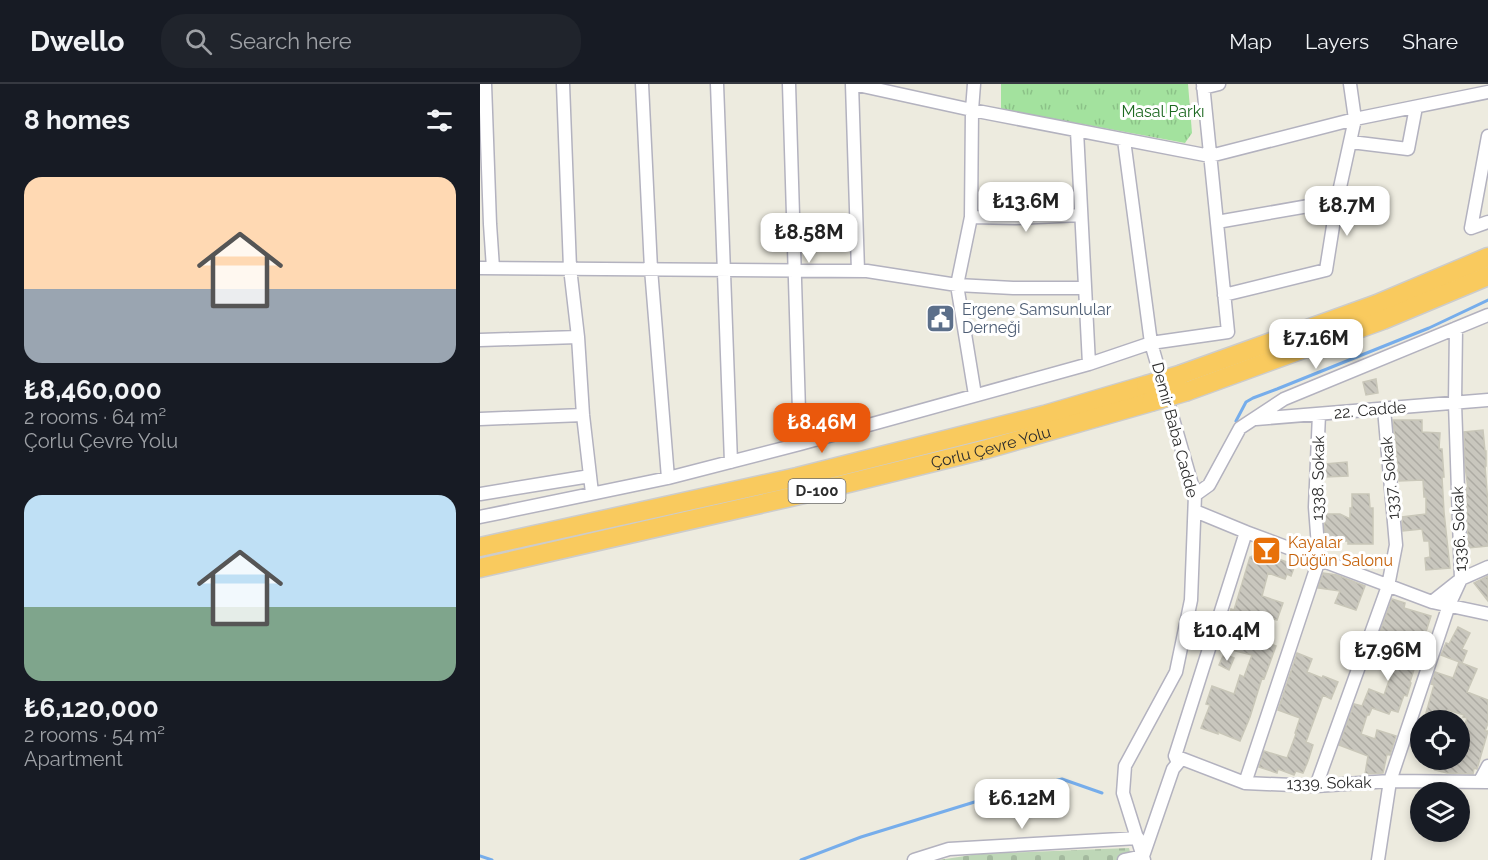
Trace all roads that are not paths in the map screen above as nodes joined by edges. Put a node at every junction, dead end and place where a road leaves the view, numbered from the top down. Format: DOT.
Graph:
graph roads {
  1 [pos="485,84"];
  2 [pos="563,84"];
  3 [pos="642,84"];
  4 [pos="717,84"];
  5 [pos="789,84"];
  6 [pos="853,84"];
  7 [pos="974,84"];
  8 [pos="1219,84"];
  9 [pos="1350,84"];
  10 [pos="1203,86"];
  11 [pos="1488,92"];
  12 [pos="1416,107"];
  13 [pos="972,110"];
  14 [pos="1355,119"];
  15 [pos="1077,131"];
  16 [pos="1488,136"];
  17 [pos="1124,140"];
  18 [pos="1351,142"];
  19 [pos="1210,156"];
  20 [pos="1337,201"];
  21 [pos="1081,215"];
  22 [pos="971,217"];
  23 [pos="1217,222"];
  24 [pos="1488,222"];
  25 [pos="1488,257"];
  26 [pos="480,268"];
  27 [pos="493,268"];
  28 [pos="570,268"];
  29 [pos="651,269"];
  30 [pos="724,270"];
  31 [pos="794,270"];
  32 [pos="858,271"];
  33 [pos="1488,276"];
  34 [pos="957,285"];
  35 [pos="1085,288"];
  36 [pos="1224,295"];
  37 [pos="1488,315"];
  38 [pos="1456,328"];
  39 [pos="578,337"];
  40 [pos="480,340"];
  41 [pos="1151,343"];
  42 [pos="1089,364"];
  43 [pos="1185,382"];
  44 [pos="1149,394"];
  45 [pos="975,395"];
  46 [pos="1488,400"];
  47 [pos="1455,403"];
  48 [pos="1384,409"];
  49 [pos="1319,414"];
  50 [pos="583,415"];
  51 [pos="480,419"];
  52 [pos="1252,420"];
  53 [pos="801,444"];
  54 [pos="731,462"];
  55 [pos="590,476"];
  56 [pos="668,478"];
  57 [pos="592,493"];
  58 [pos="480,494"];
  59 [pos="1195,495"];
  60 [pos="1195,512"];
  61 [pos="480,517"];
  62 [pos="1246,532"];
  63 [pos="480,547"];
  64 [pos="1318,560"];
  65 [pos="1488,567"];
  66 [pos="480,568"];
  67 [pos="1461,579"];
  68 [pos="1389,586"];
  69 [pos="1432,602"];
  70 [pos="1449,605"];
  71 [pos="1488,614"];
  72 [pos="1175,756"];
  73 [pos="1488,766"];
  74 [pos="1390,781"];
  75 [pos="1484,781"];
  76 [pos="1245,783"];
  77 [pos="1316,786"];
  78 [pos="1137,838"];
  79 [pos="1144,858"];
  80 [pos="914,860"];
  81 [pos="1124,860"];
  82 [pos="1378,860"];
  1 -- 27 [label="street"];
  2 -- 28 [label="street"];
  3 -- 29 [label="street"];
  4 -- 30 [label="street"];
  5 -- 31 [label="street"];
  6 -- 13 [label="street"];
  6 -- 32 [label="street"];
  7 -- 13 [label="street"];
  8 -- 10 [label="street"];
  9 -- 14 [label="street"];
  10 -- 19 [label="street"];
  11 -- 12 [label="street"];
  12 -- 14 [label="street"];
  12 -- 18 [label="street"];
  13 -- 15 [label="street"];
  13 -- 22 [label="street"];
  14 -- 18 [label="street"];
  14 -- 19 [label="street"];
  15 -- 17 [label="street"];
  15 -- 21 [label="street"];
  16 -- 24 [label="street"];
  17 -- 19 [label="street"];
  17 -- 41 [label="street, Demir Baba Cadde"];
  18 -- 20 [label="street"];
  19 -- 23 [label="street"];
  20 -- 23 [label="street"];
  20 -- 36 [label="street"];
  21 -- 22 [label="street"];
  21 -- 35 [label="street"];
  22 -- 34 [label="street"];
  23 -- 36 [label="street"];
  25 -- 43 [label="highway, Çorlu Çevre Yolu / D-100"];
  26 -- 27 [label="street"];
  27 -- 28 [label="street"];
  28 -- 29 [label="street"];
  28 -- 39 [label="street"];
  29 -- 30 [label="street"];
  29 -- 56 [label="street"];
  30 -- 31 [label="street"];
  30 -- 54 [label="street"];
  31 -- 32 [label="street"];
  31 -- 53 [label="street"];
  32 -- 34 [label="street"];
  33 -- 43 [label="highway, Çorlu Çevre Yolu / D-100"];
  34 -- 35 [label="street"];
  34 -- 45 [label="street"];
  35 -- 42 [label="street"];
  36 -- 41 [label="street"];
  37 -- 38 [label="street"];
  38 -- 47 [label="street, 1336. Sokak"];
  38 -- 52 [label="street"];
  39 -- 40 [label="street"];
  39 -- 50 [label="street"];
  41 -- 42 [label="street"];
  41 -- 59 [label="street, Demir Baba Cadde"];
  42 -- 45 [label="street"];
  43 -- 44 [label="highway, Çorlu Çevre Yolu / D-100, bridge"];
  44 -- 63 [label="highway, Çorlu Çevre Yolu / D-100"];
  44 -- 66 [label="highway, Çorlu Çevre Yolu / D-100"];
  45 -- 53 [label="street"];
  46 -- 47 [label="street, 22. Cadde"];
  47 -- 48 [label="street, 22. Cadde"];
  47 -- 67 [label="street, 1336. Sokak"];
  48 -- 49 [label="street, 22. Cadde"];
  48 -- 68 [label="street, 1337. Sokak"];
  49 -- 52 [label="street, 22. Cadde"];
  49 -- 64 [label="street, 1338. Sokak"];
  50 -- 51 [label="street"];
  50 -- 55 [label="street"];
  52 -- 59 [label="street"];
  53 -- 54 [label="street"];
  54 -- 56 [label="street"];
  55 -- 57 [label="street"];
  55 -- 58 [label="street"];
  56 -- 57 [label="street"];
  57 -- 61 [label="street"];
  59 -- 60 [label="street, Demir Baba Cadde"];
  60 -- 62 [label="street"];
  60 -- 78 [label="street, Demir Baba Cadde"];
  62 -- 64 [label="street"];
  62 -- 72 [label="street"];
  64 -- 68 [label="street"];
  64 -- 76 [label="street, 1338. Sokak"];
  65 -- 67 [label="street"];
  67 -- 69 [label="street"];
  67 -- 70 [label="street, 1336. Sokak"];
  68 -- 69 [label="street"];
  68 -- 77 [label="street, 1337. Sokak"];
  69 -- 70 [label="street"];
  70 -- 71 [label="street"];
  70 -- 74 [label="street, 1336. Sokak"];
  72 -- 76 [label="street, 1339. Sokak"];
  72 -- 79 [label="street"];
  73 -- 75 [label="street"];
  74 -- 75 [label="street, 1339. Sokak"];
  74 -- 77 [label="street, 1339. Sokak"];
  74 -- 82 [label="street, 1336. Sokak"];
  76 -- 77 [label="street, 1339. Sokak"];
  78 -- 79 [label="street, Demir Baba Cadde"];
  78 -- 80 [label="street"];
  79 -- 81 [label="street"];
}
